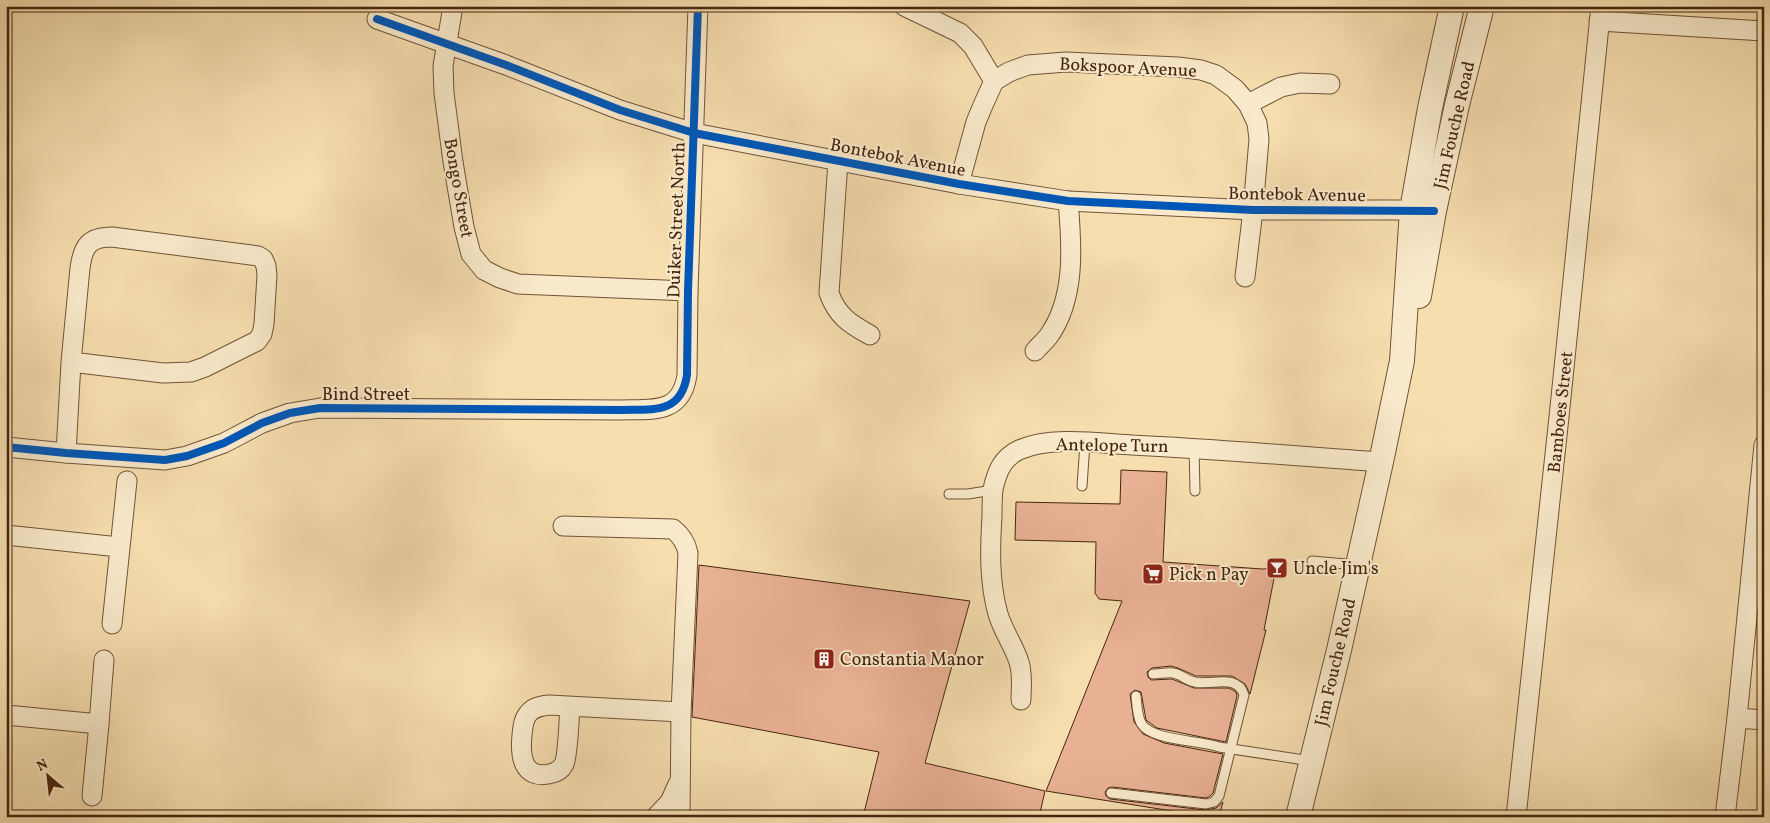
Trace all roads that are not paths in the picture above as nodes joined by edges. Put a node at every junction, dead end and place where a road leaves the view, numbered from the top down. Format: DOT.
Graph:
graph roads {
  1 [pos="453,6"];
  2 [pos="698,6"];
  3 [pos="904,6"];
  4 [pos="1452,6"];
  5 [pos="1481,10"];
  6 [pos="1600,14"];
  7 [pos="377,19"];
  8 [pos="1764,31"];
  9 [pos="448,44"];
  10 [pos="994,81"];
  11 [pos="1330,84"];
  12 [pos="1248,104"];
  13 [pos="694,133"];
  14 [pos="838,161"];
  15 [pos="959,184"];
  16 [pos="1068,201"];
  17 [pos="1253,210"];
  18 [pos="1423,210"];
  19 [pos="1245,277"];
  20 [pos="688,292"];
  21 [pos="870,336"];
  22 [pos="1034,351"];
  23 [pos="71,362"];
  24 [pos="687,375"];
  25 [pos="1085,443"];
  26 [pos="1764,445"];
  27 [pos="6,447"];
  28 [pos="1194,448"];
  29 [pos="66,453"];
  30 [pos="1381,462"];
  31 [pos="126,481"];
  32 [pos="1082,486"];
  33 [pos="993,490"];
  34 [pos="1195,491"];
  35 [pos="949,494"];
  36 [pos="563,526"];
  37 [pos="6,536"];
  38 [pos="120,547"];
  39 [pos="1312,561"];
  40 [pos="1358,565"];
  41 [pos="112,624"];
  42 [pos="104,660"];
  43 [pos="1153,674"];
  44 [pos="1136,696"];
  45 [pos="1022,700"];
  46 [pos="570,707"];
  47 [pos="681,712"];
  48 [pos="6,715"];
  49 [pos="1737,718"];
  50 [pos="1764,720"];
  51 [pos="100,724"];
  52 [pos="1229,748"];
  53 [pos="1311,761"];
  54 [pos="680,781"];
  55 [pos="1111,793"];
  56 [pos="92,796"];
  57 [pos="656,817"];
  58 [pos="680,817"];
  59 [pos="1298,817"];
  60 [pos="1516,817"];
  61 [pos="1725,817"];
  1 -- 9 [label="street, Bongo Street"];
  2 -- 13 [label="street, Duiker Street North"];
  3 -- 10 [label="street"];
  4 -- 5 [label="street"];
  4 -- 18 [label="street, Jim Fouche Road"];
  5 -- 18 [label="street, Jim Fouche Road"];
  6 -- 8 [label="street"];
  6 -- 60 [label="street, Bamboes Street"];
  7 -- 9 [label="street, Bontebok Avenue"];
  9 -- 13 [label="street, Bontebok Avenue"];
  9 -- 20 [label="street, Bongo Street"];
  10 -- 12 [label="street, Bokspoor Avenue"];
  10 -- 15 [label="street"];
  11 -- 12 [label="street"];
  12 -- 17 [label="street, Bokspoor Avenue"];
  13 -- 14 [label="street, Bontebok Avenue"];
  13 -- 20 [label="street, Duiker Street North"];
  14 -- 15 [label="street, Bontebok Avenue"];
  14 -- 21 [label="street"];
  15 -- 16 [label="street, Bontebok Avenue"];
  16 -- 17 [label="street, Bontebok Avenue"];
  16 -- 22 [label="street"];
  17 -- 18 [label="street, Bontebok Avenue"];
  17 -- 19 [label="street, Bokspoor Avenue"];
  18 -- 30 [label="street, Jim Fouche Road"];
  20 -- 24 [label="street, Duiker Street North"];
  23 -- 23 [label="street"];
  23 -- 29 [label="street"];
  24 -- 29 [label="street, Bind Street"];
  25 -- 28 [label="street, Antelope Turn"];
  25 -- 32 [label="lane"];
  25 -- 33 [label="street, Antelope Turn"];
  26 -- 49 [label="street"];
  27 -- 29 [label="street, Bind Street"];
  28 -- 30 [label="street, Antelope Turn"];
  28 -- 34 [label="lane"];
  30 -- 40 [label="street, Jim Fouche Road"];
  31 -- 38 [label="street"];
  33 -- 35 [label="lane"];
  33 -- 45 [label="street, Antelope Turn"];
  36 -- 47 [label="street"];
  37 -- 38 [label="street"];
  38 -- 41 [label="street"];
  39 -- 40 [label="lane"];
  40 -- 53 [label="street, Jim Fouche Road"];
  42 -- 51 [label="street"];
  43 -- 52 [label="lane"];
  44 -- 52 [label="lane"];
  46 -- 47 [label="street"];
  47 -- 54 [label="street"];
  48 -- 51 [label="street"];
  49 -- 50 [label="street"];
  49 -- 61 [label="street"];
  51 -- 56 [label="street"];
  52 -- 53 [label="lane"];
  52 -- 55 [label="lane"];
  53 -- 59 [label="street, Jim Fouche Road"];
  54 -- 57 [label="street"];
  54 -- 58 [label="street"];
}
